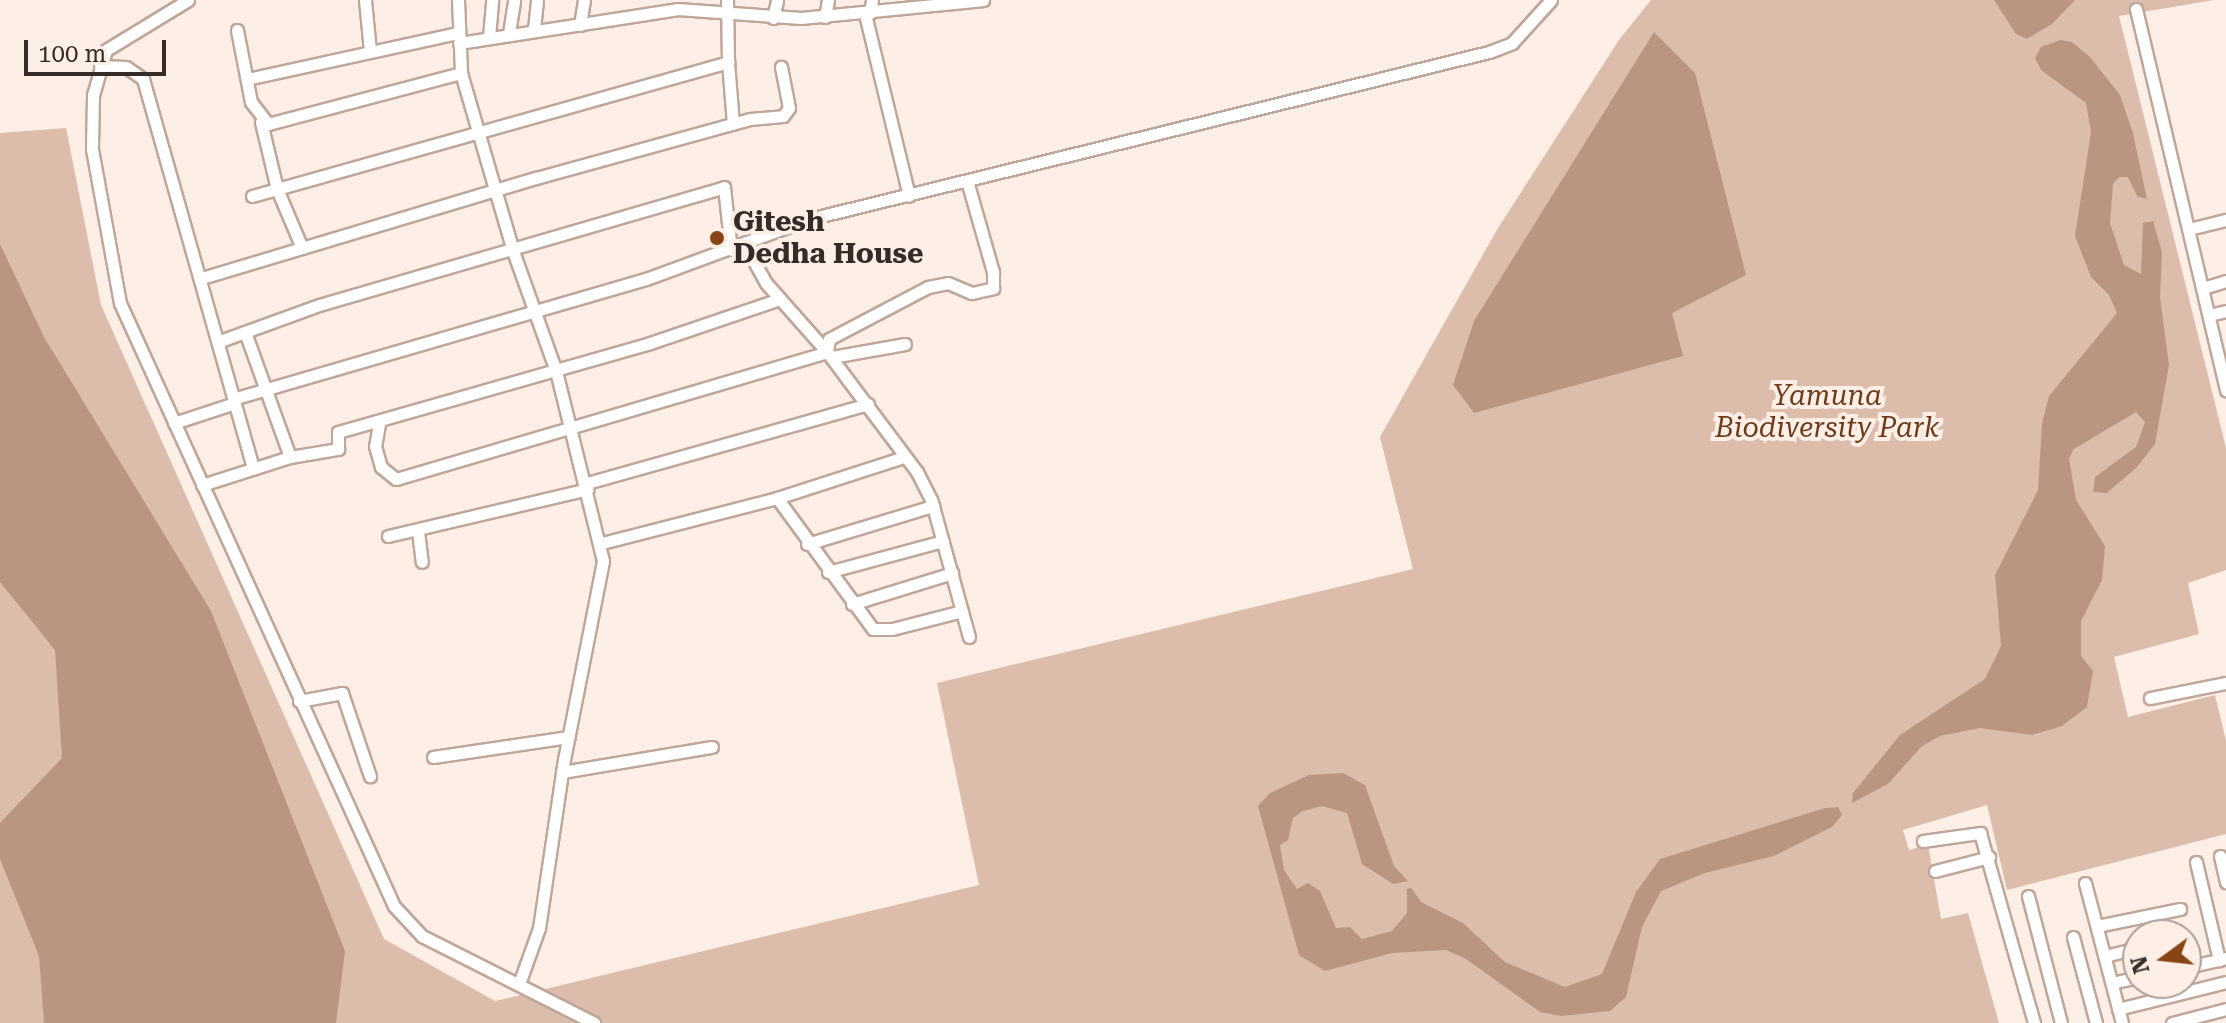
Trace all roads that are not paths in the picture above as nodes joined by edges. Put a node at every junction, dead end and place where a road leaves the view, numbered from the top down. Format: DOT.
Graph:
graph roads {
  1 [pos="188,0"];
  2 [pos="365,0"];
  3 [pos="458,0"];
  4 [pos="492,0"];
  5 [pos="514,0"];
  6 [pos="537,0"];
  7 [pos="584,0"];
  8 [pos="727,0"];
  9 [pos="777,0"];
  10 [pos="828,0"];
  11 [pos="872,0"];
  12 [pos="983,0"];
  13 [pos="1551,0"];
  14 [pos="694,4"];
  15 [pos="935,4"];
  16 [pos="669,6"];
  17 [pos="2136,9"];
  18 [pos="867,13"];
  19 [pos="725,16"];
  20 [pos="825,17"];
  21 [pos="773,18"];
  22 [pos="580,25"];
  23 [pos="534,29"];
  24 [pos="237,30"];
  25 [pos="509,33"];
  26 [pos="489,37"];
  27 [pos="458,38"];
  28 [pos="370,51"];
  29 [pos="728,62"];
  30 [pos="100,66"];
  31 [pos="781,67"];
  32 [pos="461,73"];
  33 [pos="247,79"];
  34 [pos="261,122"];
  35 [pos="733,124"];
  36 [pos="480,131"];
  37 [pos="967,181"];
  38 [pos="277,189"];
  39 [pos="496,193"];
  40 [pos="252,196"];
  41 [pos="909,196"];
  42 [pos="2226,220"];
  43 [pos="2189,229"];
  44 [pos="745,245"];
  45 [pos="302,248"];
  46 [pos="731,250"];
  47 [pos="513,251"];
  48 [pos="202,278"];
  49 [pos="2226,281"];
  50 [pos="2203,288"];
  51 [pos="780,299"];
  52 [pos="536,309"];
  53 [pos="2226,311"];
  54 [pos="2209,315"];
  55 [pos="245,332"];
  56 [pos="220,341"];
  57 [pos="905,344"];
  58 [pos="2221,344"];
  59 [pos="830,355"];
  60 [pos="556,371"];
  61 [pos="269,390"];
  62 [pos="2226,391"];
  63 [pos="235,401"];
  64 [pos="868,404"];
  65 [pos="174,423"];
  66 [pos="379,424"];
  67 [pos="572,431"];
  68 [pos="290,457"];
  69 [pos="904,457"];
  70 [pos="253,469"];
  71 [pos="202,485"];
  72 [pos="588,486"];
  73 [pos="777,498"];
  74 [pos="933,506"];
  75 [pos="418,531"];
  76 [pos="388,536"];
  77 [pos="943,541"];
  78 [pos="602,543"];
  79 [pos="807,544"];
  80 [pos="422,562"];
  81 [pos="828,572"];
  82 [pos="952,573"];
  83 [pos="852,604"];
  84 [pos="962,611"];
  85 [pos="969,637"];
  86 [pos="2226,683"];
  87 [pos="2150,698"];
  88 [pos="299,701"];
  89 [pos="569,737"];
  90 [pos="712,747"];
  91 [pos="433,757"];
  92 [pos="562,772"];
  93 [pos="370,776"];
  94 [pos="1923,841"];
  95 [pos="2220,856"];
  96 [pos="1989,857"];
  97 [pos="2196,862"];
  98 [pos="1935,871"];
  99 [pos="2226,882"];
  100 [pos="2085,883"];
  101 [pos="2028,896"];
  102 [pos="2180,909"];
  103 [pos="2097,926"];
  104 [pos="2073,937"];
  105 [pos="2122,952"];
  106 [pos="2105,956"];
  107 [pos="2223,959"];
  108 [pos="2202,964"];
  109 [pos="2122,981"];
  110 [pos="2226,982"];
  111 [pos="2112,983"];
  112 [pos="519,984"];
  113 [pos="2118,1009"];
  114 [pos="2226,1009"];
  115 [pos="594,1023"];
  116 [pos="2034,1023"];
  117 [pos="2061,1023"];
  118 [pos="2096,1023"];
  119 [pos="2122,1023"];
  120 [pos="2172,1023"];
  1 -- 30 [label="street"];
  2 -- 28 [label="street"];
  3 -- 27 [label="street"];
  4 -- 26 [label="street"];
  5 -- 25 [label="street"];
  6 -- 23 [label="street"];
  7 -- 22 [label="street"];
  8 -- 19 [label="street"];
  9 -- 21 [label="street"];
  10 -- 20 [label="street"];
  11 -- 18 [label="street"];
  12 -- 15 [label="street"];
  13 -- 37 [label="street"];
  14 -- 16 [label="street"];
  14 -- 19 [label="street"];
  15 -- 18 [label="street"];
  16 -- 22 [label="street"];
  17 -- 43 [label="street"];
  18 -- 20 [label="street"];
  18 -- 41 [label="street"];
  19 -- 21 [label="street"];
  19 -- 29 [label="street"];
  20 -- 21 [label="street"];
  22 -- 23 [label="street"];
  23 -- 25 [label="street"];
  24 -- 33 [label="street"];
  25 -- 26 [label="street"];
  26 -- 27 [label="street"];
  27 -- 28 [label="street"];
  27 -- 32 [label="street"];
  28 -- 33 [label="street"];
  29 -- 35 [label="street"];
  29 -- 36 [label="street"];
  30 -- 48 [label="street"];
  30 -- 65 [label="street"];
  31 -- 35 [label="street"];
  32 -- 34 [label="street"];
  32 -- 36 [label="street"];
  33 -- 34 [label="street"];
  34 -- 38 [label="street"];
  35 -- 39 [label="street"];
  36 -- 38 [label="street"];
  36 -- 39 [label="street"];
  37 -- 41 [label="street"];
  37 -- 59 [label="street"];
  38 -- 40 [label="street"];
  38 -- 45 [label="street"];
  39 -- 45 [label="street"];
  39 -- 47 [label="street"];
  41 -- 44 [label="street"];
  42 -- 43 [label="street"];
  43 -- 50 [label="street"];
  44 -- 46 [label="street"];
  44 -- 51 [label="street"];
  45 -- 48 [label="street"];
  46 -- 47 [label="street"];
  46 -- 52 [label="street"];
  47 -- 52 [label="street"];
  47 -- 55 [label="street"];
  48 -- 56 [label="street"];
  49 -- 50 [label="street"];
  50 -- 54 [label="street"];
  51 -- 59 [label="street"];
  51 -- 60 [label="street"];
  52 -- 60 [label="street"];
  52 -- 61 [label="street"];
  53 -- 54 [label="street"];
  54 -- 58 [label="street"];
  55 -- 56 [label="street"];
  55 -- 61 [label="street"];
  56 -- 63 [label="street"];
  57 -- 59 [label="street"];
  58 -- 62 [label="street"];
  59 -- 64 [label="street"];
  59 -- 67 [label="street"];
  60 -- 66 [label="street"];
  60 -- 67 [label="street"];
  61 -- 63 [label="street"];
  61 -- 68 [label="street"];
  63 -- 65 [label="street"];
  63 -- 70 [label="street"];
  64 -- 69 [label="street"];
  64 -- 72 [label="street"];
  65 -- 71 [label="street"];
  66 -- 67 [label="street"];
  66 -- 68 [label="street"];
  67 -- 72 [label="street"];
  68 -- 70 [label="street"];
  69 -- 73 [label="street"];
  69 -- 74 [label="street"];
  70 -- 71 [label="street"];
  71 -- 88 [label="street"];
  72 -- 75 [label="street"];
  72 -- 78 [label="street"];
  73 -- 78 [label="street"];
  73 -- 79 [label="street"];
  74 -- 77 [label="street"];
  74 -- 79 [label="street"];
  75 -- 76 [label="street"];
  75 -- 80 [label="street"];
  77 -- 81 [label="street"];
  77 -- 82 [label="street"];
  78 -- 89 [label="street"];
  79 -- 81 [label="street"];
  81 -- 83 [label="street"];
  82 -- 83 [label="street"];
  82 -- 84 [label="street"];
  83 -- 84 [label="street"];
  84 -- 85 [label="street"];
  86 -- 87 [label="street"];
  88 -- 93 [label="street"];
  88 -- 112 [label="street"];
  89 -- 91 [label="street"];
  89 -- 92 [label="street"];
  90 -- 92 [label="street"];
  92 -- 112 [label="street"];
  94 -- 96 [label="street"];
  95 -- 99 [label="street"];
  96 -- 98 [label="street"];
  96 -- 116 [label="street"];
  97 -- 107 [label="street"];
  100 -- 103 [label="street"];
  101 -- 117 [label="street"];
  102 -- 103 [label="street"];
  103 -- 106 [label="street"];
  104 -- 118 [label="street"];
  105 -- 106 [label="street"];
  106 -- 111 [label="street"];
  107 -- 108 [label="street"];
  109 -- 111 [label="street"];
  110 -- 113 [label="street"];
  111 -- 113 [label="street"];
  112 -- 115 [label="street"];
  113 -- 119 [label="street"];
  114 -- 120 [label="street"];
}
